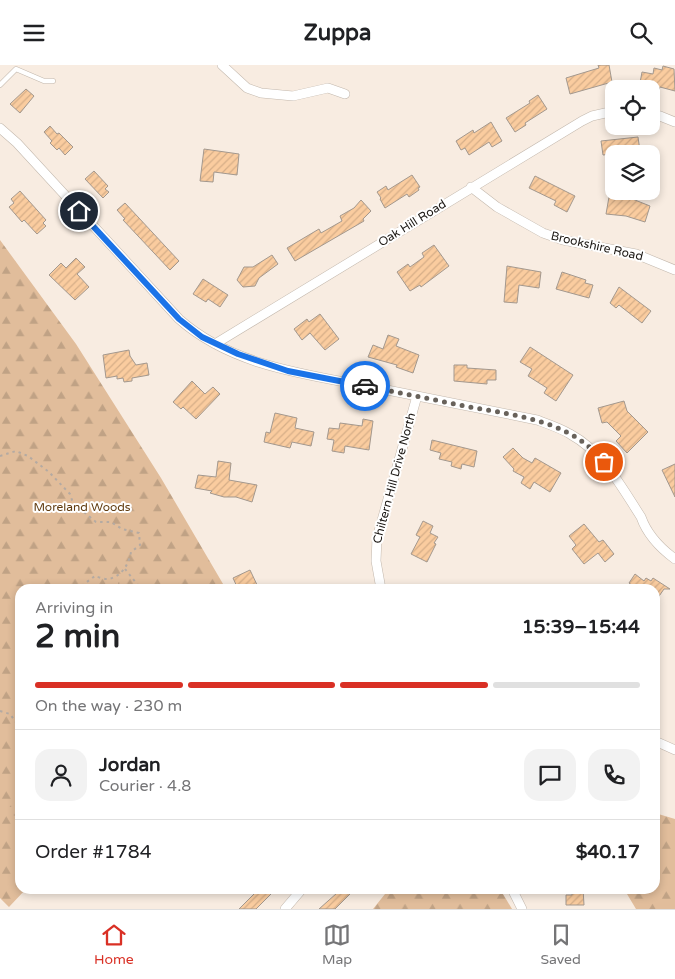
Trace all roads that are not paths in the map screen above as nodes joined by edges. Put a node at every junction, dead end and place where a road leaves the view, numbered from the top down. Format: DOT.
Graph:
graph roads {
  1 [pos="222,65"];
  2 [pos="53,81"];
  3 [pos="0,85"];
  4 [pos="345,93"];
  5 [pos="605,113"];
  6 [pos="660,116"];
  7 [pos="675,122"];
  8 [pos="0,128"];
  9 [pos="471,187"];
  10 [pos="675,270"];
  11 [pos="215,344"];
  12 [pos="417,396"];
  13 [pos="675,559"];
  14 [pos="380,584"];
  15 [pos="660,743"];
  16 [pos="675,750"];
  17 [pos="298,894"];
  18 [pos="514,894"];
  19 [pos="285,909"];
  20 [pos="522,909"];
  1 -- 4 [label="street"];
  2 -- 3 [label="lane"];
  5 -- 9 [label="street, Oak Hill Road"];
  6 -- 7 [label="street"];
  8 -- 11 [label="street"];
  9 -- 10 [label="street, Brookshire Road"];
  9 -- 11 [label="street, Oak Hill Road"];
  11 -- 12 [label="street"];
  12 -- 13 [label="street"];
  12 -- 14 [label="street, Chiltern Hill Drive North"];
  15 -- 16 [label="street"];
  17 -- 19 [label="street"];
  18 -- 20 [label="street"];
}
